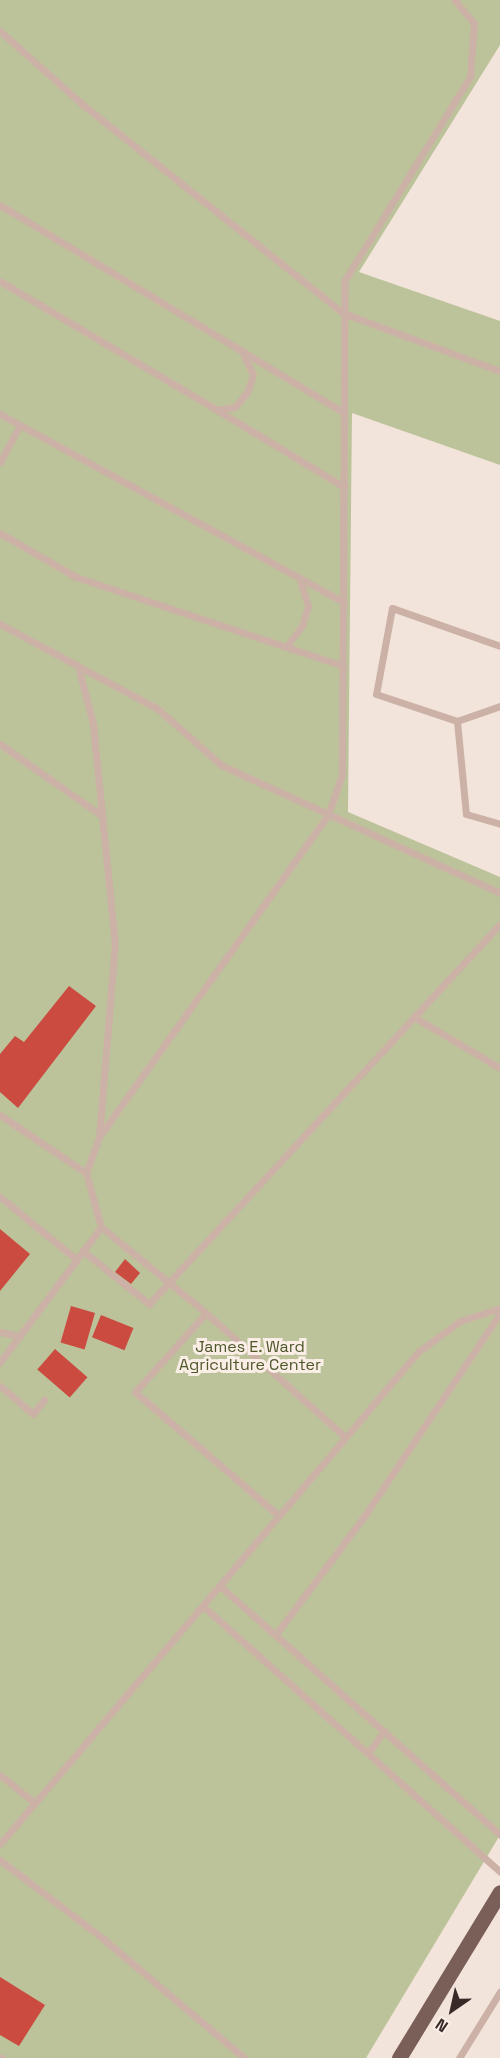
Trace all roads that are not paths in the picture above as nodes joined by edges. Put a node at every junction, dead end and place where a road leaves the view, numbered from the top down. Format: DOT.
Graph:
graph roads {
  1 [pos="455,0"];
  2 [pos="0,31"];
  3 [pos="0,205"];
  4 [pos="0,280"];
  5 [pos="343,313"];
  6 [pos="242,351"];
  7 [pos="500,371"];
  8 [pos="217,410"];
  9 [pos="344,413"];
  10 [pos="0,414"];
  11 [pos="20,424"];
  12 [pos="0,462"];
  13 [pos="344,487"];
  14 [pos="0,533"];
  15 [pos="299,577"];
  16 [pos="344,602"];
  17 [pos="0,624"];
  18 [pos="500,646"];
  19 [pos="286,647"];
  20 [pos="78,666"];
  21 [pos="344,666"];
  22 [pos="500,706"];
  23 [pos="457,721"];
  24 [pos="0,744"];
  25 [pos="328,815"];
  26 [pos="102,816"];
  27 [pos="500,824"];
  28 [pos="500,892"];
  29 [pos="500,924"];
  30 [pos="414,1017"];
  31 [pos="500,1068"];
  32 [pos="0,1115"];
  33 [pos="99,1137"];
  34 [pos="86,1173"];
  35 [pos="0,1197"];
  36 [pos="100,1227"];
  37 [pos="83,1251"];
  38 [pos="76,1259"];
  39 [pos="169,1282"];
  40 [pos="500,1308"];
  41 [pos="500,1312"];
  42 [pos="206,1313"];
  43 [pos="0,1332"];
  44 [pos="19,1336"];
  45 [pos="0,1362"];
  46 [pos="0,1386"];
  47 [pos="44,1400"];
  48 [pos="344,1436"];
  49 [pos="278,1515"];
  50 [pos="220,1586"];
  51 [pos="204,1607"];
  52 [pos="276,1634"];
  53 [pos="384,1731"];
  54 [pos="368,1754"];
  55 [pos="0,1775"];
  56 [pos="35,1803"];
  57 [pos="500,1835"];
  58 [pos="0,1844"];
  59 [pos="0,1860"];
  60 [pos="500,1872"];
  61 [pos="500,1892"];
  62 [pos="500,1992"];
  63 [pos="244,2058"];
  64 [pos="399,2058"];
  65 [pos="459,2058"];
  1 -- 5 [label="lane"];
  2 -- 5 [label="lane"];
  3 -- 6 [label="lane"];
  4 -- 8 [label="lane"];
  5 -- 7 [label="lane"];
  5 -- 9 [label="lane"];
  6 -- 8 [label="lane"];
  6 -- 9 [label="lane"];
  8 -- 13 [label="lane"];
  9 -- 13 [label="lane"];
  10 -- 11 [label="lane"];
  11 -- 12 [label="lane"];
  11 -- 15 [label="lane"];
  13 -- 16 [label="lane"];
  14 -- 19 [label="lane"];
  15 -- 16 [label="lane"];
  15 -- 19 [label="lane"];
  16 -- 21 [label="lane"];
  17 -- 20 [label="lane"];
  18 -- 23 [label="lane"];
  19 -- 21 [label="lane"];
  20 -- 25 [label="lane"];
  20 -- 26 [label="lane"];
  21 -- 25 [label="lane"];
  22 -- 23 [label="lane"];
  23 -- 27 [label="lane"];
  24 -- 26 [label="lane"];
  25 -- 28 [label="lane"];
  25 -- 33 [label="lane"];
  26 -- 33 [label="lane"];
  29 -- 30 [label="lane"];
  30 -- 31 [label="lane"];
  30 -- 39 [label="lane"];
  32 -- 34 [label="lane"];
  33 -- 34 [label="lane"];
  34 -- 36 [label="lane"];
  35 -- 38 [label="lane"];
  36 -- 37 [label="lane"];
  36 -- 39 [label="lane"];
  37 -- 38 [label="lane"];
  37 -- 39 [label="lane"];
  38 -- 44 [label="lane"];
  39 -- 42 [label="lane"];
  40 -- 48 [label="lane"];
  41 -- 52 [label="lane"];
  42 -- 48 [label="lane"];
  42 -- 49 [label="lane"];
  43 -- 44 [label="lane"];
  44 -- 45 [label="lane"];
  46 -- 47 [label="lane"];
  48 -- 49 [label="lane"];
  49 -- 50 [label="lane"];
  50 -- 51 [label="lane"];
  50 -- 52 [label="lane"];
  51 -- 54 [label="lane"];
  51 -- 56 [label="lane"];
  52 -- 53 [label="lane"];
  53 -- 54 [label="lane"];
  53 -- 57 [label="lane"];
  54 -- 60 [label="lane"];
  55 -- 56 [label="lane"];
  56 -- 58 [label="lane"];
  59 -- 63 [label="lane"];
  61 -- 64 [label="main road"];
  62 -- 65 [label="lane"];
}
